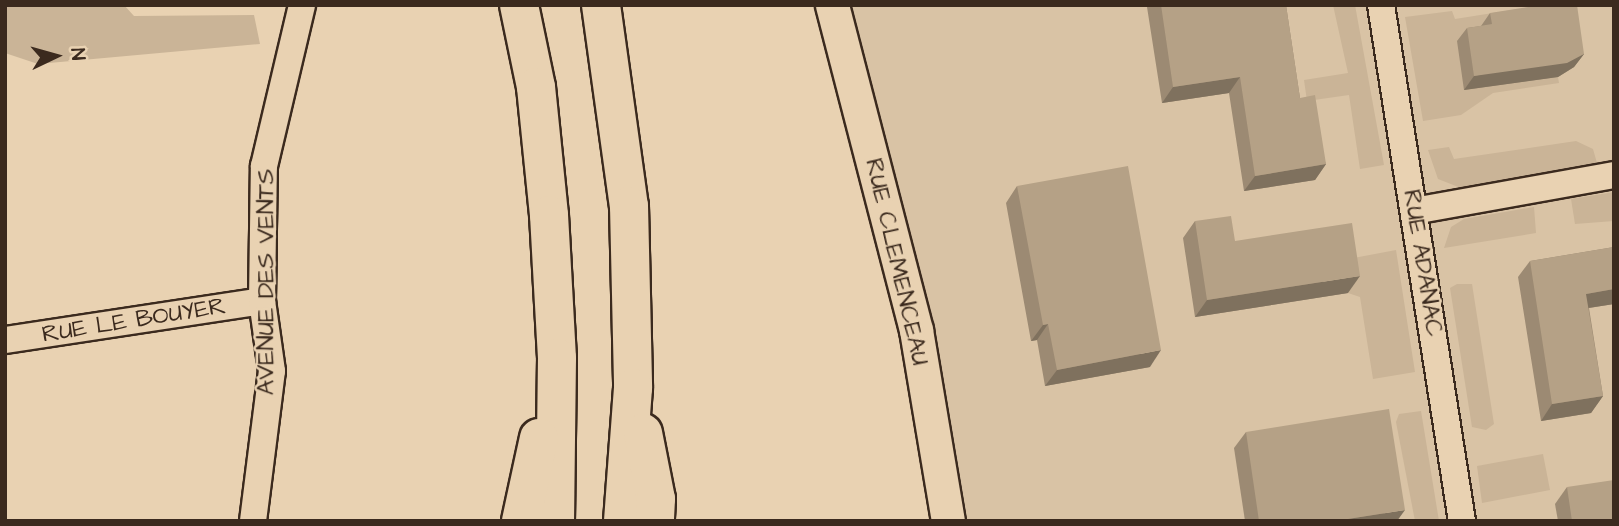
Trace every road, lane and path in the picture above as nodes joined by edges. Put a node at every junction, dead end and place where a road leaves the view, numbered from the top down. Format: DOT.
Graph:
graph roads {
  1 [pos="302,5"];
  2 [pos="519,5"];
  3 [pos="601,5"];
  4 [pos="832,5"];
  5 [pos="1381,5"];
  6 [pos="1614,175"];
  7 [pos="1414,211"];
  8 [pos="262,301"];
  9 [pos="5,340"];
  10 [pos="557,358"];
  11 [pos="634,388"];
  12 [pos="253,521"];
  13 [pos="521,521"];
  14 [pos="555,521"];
  15 [pos="623,521"];
  16 [pos="655,521"];
  17 [pos="947,521"];
  18 [pos="1462,521"];
  1 -- 8 [label="street, AVENUE DES VENTS"];
  2 -- 10 [label="highway"];
  3 -- 11 [label="highway"];
  4 -- 17 [label="street, RUE CLEMENCEAU"];
  5 -- 7 [label="street, RUE ADANAC"];
  6 -- 7 [label="street"];
  7 -- 18 [label="street, RUE ADANAC"];
  8 -- 9 [label="street, RUE LE BOUYER"];
  8 -- 12 [label="street, AVENUE DES VENTS"];
  10 -- 13 [label="highway"];
  10 -- 14 [label="highway"];
  11 -- 15 [label="highway"];
  11 -- 16 [label="highway"];
}
